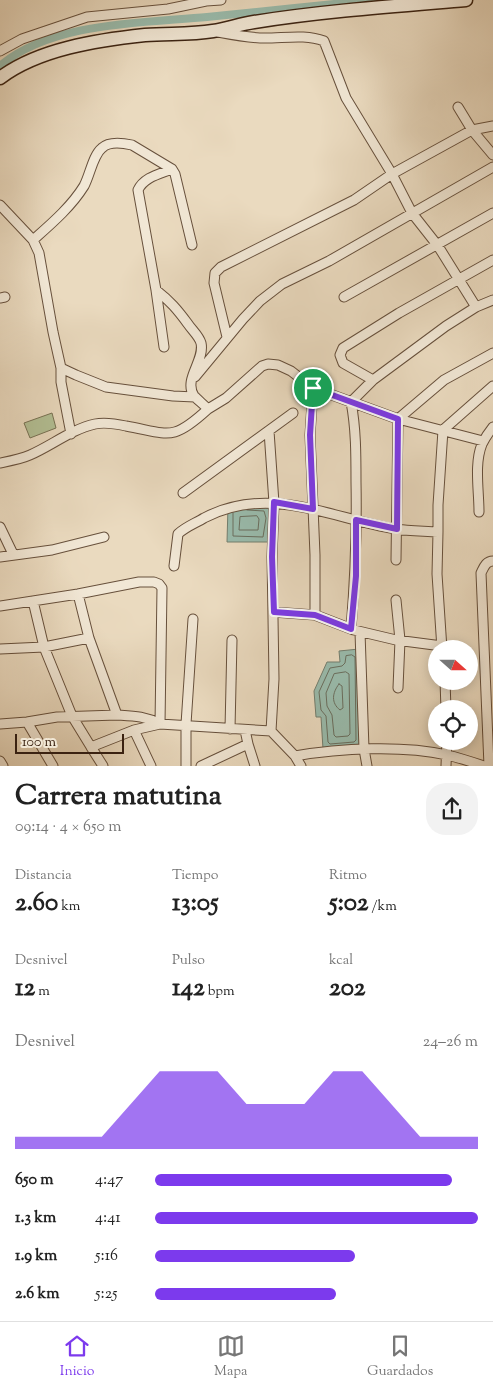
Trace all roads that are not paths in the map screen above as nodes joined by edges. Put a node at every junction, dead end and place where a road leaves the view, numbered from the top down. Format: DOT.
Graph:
graph roads {
  1 [pos="221,0"];
  2 [pos="466,0"];
  3 [pos="213,31"];
  4 [pos="0,52"];
  5 [pos="0,78"];
  6 [pos="458,107"];
  7 [pos="493,126"];
  8 [pos="472,130"];
  9 [pos="493,155"];
  10 [pos="493,167"];
  11 [pos="172,169"];
  12 [pos="392,174"];
  13 [pos="0,205"];
  14 [pos="412,212"];
  15 [pos="493,214"];
  16 [pos="33,240"];
  17 [pos="192,244"];
  18 [pos="438,246"];
  19 [pos="493,260"];
  20 [pos="460,279"];
  21 [pos="156,290"];
  22 [pos="344,298"];
  23 [pos="493,300"];
  24 [pos="476,307"];
  25 [pos="227,338"];
  26 [pos="164,347"];
  27 [pos="493,353"];
  28 [pos="61,368"];
  29 [pos="373,380"];
  30 [pos="190,383"];
  31 [pos="493,386"];
  32 [pos="313,388"];
  33 [pos="195,397"];
  34 [pos="351,402"];
  35 [pos="208,409"];
  36 [pos="293,413"];
  37 [pos="398,419"];
  38 [pos="493,427"];
  39 [pos="443,430"];
  40 [pos="269,431"];
  41 [pos="71,434"];
  42 [pos="483,442"];
  43 [pos="0,463"];
  44 [pos="183,493"];
  45 [pos="274,502"];
  46 [pos="313,509"];
  47 [pos="479,512"];
  48 [pos="356,520"];
  49 [pos="0,527"];
  50 [pos="397,529"];
  51 [pos="438,532"];
  52 [pos="104,537"];
  53 [pos="13,554"];
  54 [pos="0,557"];
  55 [pos="396,560"];
  56 [pos="493,561"];
  57 [pos="174,566"];
  58 [pos="78,594"];
  59 [pos="396,600"];
  60 [pos="33,601"];
  61 [pos="0,606"];
  62 [pos="274,612"];
  63 [pos="315,615"];
  64 [pos="193,619"];
  65 [pos="356,630"];
  66 [pos="89,638"];
  67 [pos="232,640"];
  68 [pos="400,640"];
  69 [pos="442,640"];
  70 [pos="428,645"];
  71 [pos="44,647"];
  72 [pos="0,649"];
  73 [pos="488,652"];
  74 [pos="398,688"];
  75 [pos="72,716"];
  76 [pos="117,716"];
  77 [pos="27,722"];
  78 [pos="0,724"];
  79 [pos="160,724"];
  80 [pos="186,724"];
  81 [pos="230,729"];
  82 [pos="134,730"];
  83 [pos="245,730"];
  84 [pos="271,731"];
  85 [pos="248,744"];
  86 [pos="91,747"];
  87 [pos="364,749"];
  88 [pos="446,750"];
  89 [pos="446,755"];
  90 [pos="295,756"];
  91 [pos="0,761"];
  92 [pos="3,766"];
  93 [pos="53,766"];
  94 [pos="103,766"];
  95 [pos="152,766"];
  96 [pos="186,766"];
  97 [pos="201,766"];
  98 [pos="255,766"];
  99 [pos="301,766"];
  100 [pos="367,766"];
  101 [pos="446,766"];
  102 [pos="484,766"];
  103 [pos="489,766"];
  1 -- 4 [label="street"];
  2 -- 3 [label="street"];
  3 -- 5 [label="street"];
  3 -- 12 [label="street"];
  6 -- 8 [label="street"];
  7 -- 8 [label="street"];
  8 -- 9 [label="street"];
  8 -- 12 [label="street"];
  10 -- 14 [label="street"];
  11 -- 16 [label="street"];
  11 -- 17 [label="street"];
  11 -- 21 [label="street"];
  12 -- 14 [label="street"];
  12 -- 25 [label="street"];
  13 -- 16 [label="street"];
  14 -- 18 [label="street"];
  14 -- 25 [label="street"];
  15 -- 18 [label="street"];
  16 -- 28 [label="street"];
  18 -- 20 [label="street"];
  18 -- 22 [label="street"];
  19 -- 20 [label="street"];
  20 -- 24 [label="street"];
  20 -- 29 [label="street"];
  21 -- 26 [label="street"];
  21 -- 30 [label="street"];
  23 -- 24 [label="street"];
  24 -- 29 [label="street"];
  25 -- 30 [label="street"];
  27 -- 37 [label="street"];
  28 -- 33 [label="street"];
  28 -- 41 [label="street"];
  29 -- 34 [label="street"];
  30 -- 33 [label="street"];
  31 -- 39 [label="street"];
  32 -- 34 [label="street"];
  32 -- 35 [label="street"];
  32 -- 46 [label="street"];
  33 -- 35 [label="street"];
  34 -- 37 [label="street"];
  34 -- 48 [label="street"];
  35 -- 41 [label="street"];
  36 -- 40 [label="street"];
  37 -- 39 [label="street"];
  37 -- 50 [label="street"];
  38 -- 42 [label="street"];
  39 -- 42 [label="street"];
  39 -- 51 [label="street"];
  40 -- 44 [label="street"];
  40 -- 45 [label="street"];
  41 -- 43 [label="street"];
  42 -- 47 [label="street"];
  45 -- 46 [label="street"];
  45 -- 57 [label="street"];
  45 -- 62 [label="street"];
  46 -- 48 [label="street"];
  46 -- 63 [label="street"];
  48 -- 50 [label="street"];
  48 -- 65 [label="street"];
  49 -- 53 [label="street"];
  50 -- 51 [label="street"];
  50 -- 55 [label="street"];
  51 -- 69 [label="street"];
  52 -- 53 [label="street"];
  53 -- 54 [label="street"];
  56 -- 73 [label="street"];
  58 -- 60 [label="street"];
  58 -- 66 [label="street"];
  58 -- 79 [label="street"];
  59 -- 68 [label="street"];
  60 -- 61 [label="street"];
  60 -- 71 [label="street"];
  62 -- 63 [label="street"];
  62 -- 84 [label="street"];
  63 -- 65 [label="street"];
  64 -- 80 [label="street"];
  65 -- 68 [label="street"];
  65 -- 87 [label="street"];
  66 -- 71 [label="street"];
  66 -- 76 [label="street"];
  67 -- 81 [label="street"];
  68 -- 70 [label="street"];
  68 -- 74 [label="street"];
  71 -- 72 [label="street"];
  71 -- 75 [label="street"];
  73 -- 103 [label="street"];
  75 -- 76 [label="street"];
  75 -- 77 [label="street"];
  75 -- 86 [label="street"];
  76 -- 79 [label="street"];
  77 -- 78 [label="street"];
  77 -- 93 [label="street"];
  79 -- 80 [label="street"];
  79 -- 82 [label="street"];
  80 -- 81 [label="street"];
  80 -- 96 [label="street"];
  81 -- 83 [label="street"];
  82 -- 86 [label="street"];
  82 -- 95 [label="street"];
  83 -- 84 [label="street"];
  83 -- 85 [label="street"];
  84 -- 90 [label="street"];
  85 -- 97 [label="street"];
  85 -- 98 [label="street"];
  86 -- 94 [label="street"];
  87 -- 89 [label="street"];
  87 -- 90 [label="street"];
  87 -- 100 [label="street"];
  88 -- 89 [label="street"];
  89 -- 101 [label="street"];
  89 -- 102 [label="street"];
  90 -- 99 [label="street"];
  91 -- 92 [label="street"];
}
